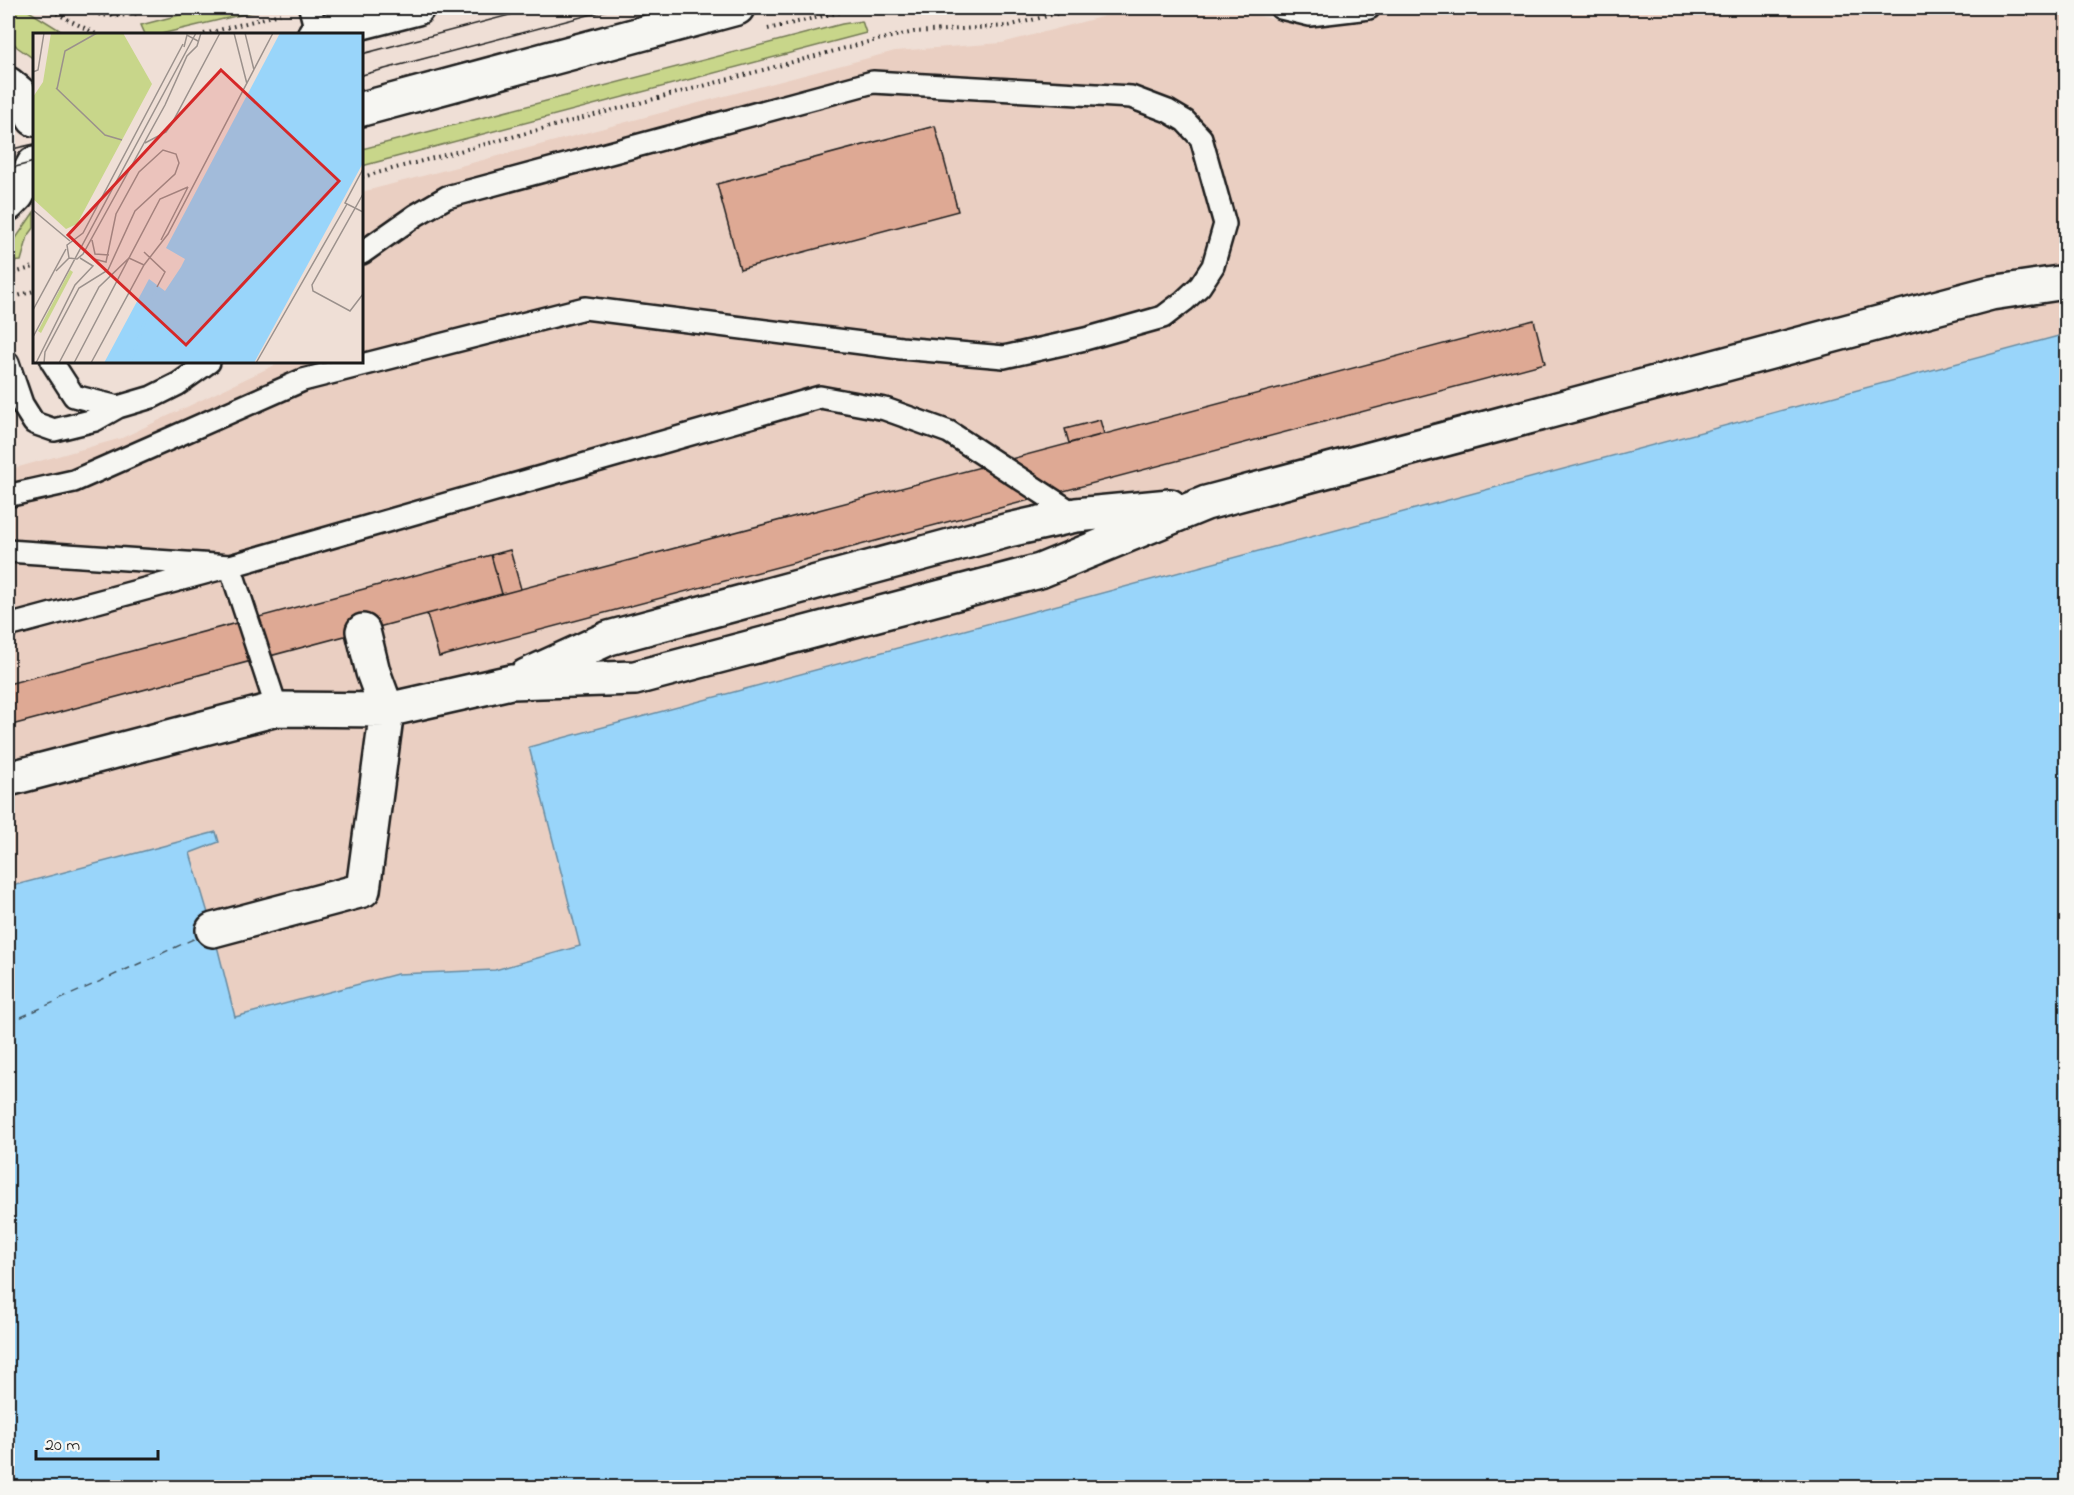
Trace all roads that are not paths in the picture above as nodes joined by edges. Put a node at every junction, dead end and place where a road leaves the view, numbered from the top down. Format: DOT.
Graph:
graph roads {
  1 [pos="310,8"];
  2 [pos="417,8"];
  3 [pos="737,8"];
  4 [pos="1281,8"];
  5 [pos="1369,8"];
  6 [pos="316,33"];
  7 [pos="320,33"];
  8 [pos="363,109"];
  9 [pos="33,166"];
  10 [pos="20,196"];
  11 [pos="363,253"];
  12 [pos="2067,282"];
  13 [pos="8,363"];
  14 [pos="53,363"];
  15 [pos="208,363"];
  16 [pos="118,407"];
  17 [pos="8,494"];
  18 [pos="1206,502"];
  19 [pos="1076,515"];
  20 [pos="8,551"];
  21 [pos="230,566"];
  22 [pos="8,626"];
  23 [pos="363,631"];
  24 [pos="511,682"];
  25 [pos="277,709"];
  26 [pos="387,710"];
  27 [pos="8,779"];
  28 [pos="213,930"];
  1 -- 6 [label="lane"];
  2 -- 7 [label="street"];
  3 -- 8 [label="street"];
  4 -- 5 [label="lane"];
  9 -- 10 [label="street"];
  11 -- 17 [label="lane"];
  12 -- 18 [label="street"];
  13 -- 16 [label="lane"];
  14 -- 16 [label="lane"];
  15 -- 16 [label="lane"];
  18 -- 19 [label="street"];
  18 -- 24 [label="street"];
  19 -- 21 [label="lane"];
  19 -- 24 [label="street"];
  20 -- 21 [label="lane"];
  21 -- 22 [label="lane"];
  21 -- 25 [label="lane"];
  23 -- 26 [label="street"];
  24 -- 26 [label="street"];
  25 -- 26 [label="street"];
  25 -- 27 [label="street"];
  26 -- 28 [label="street"];
}
